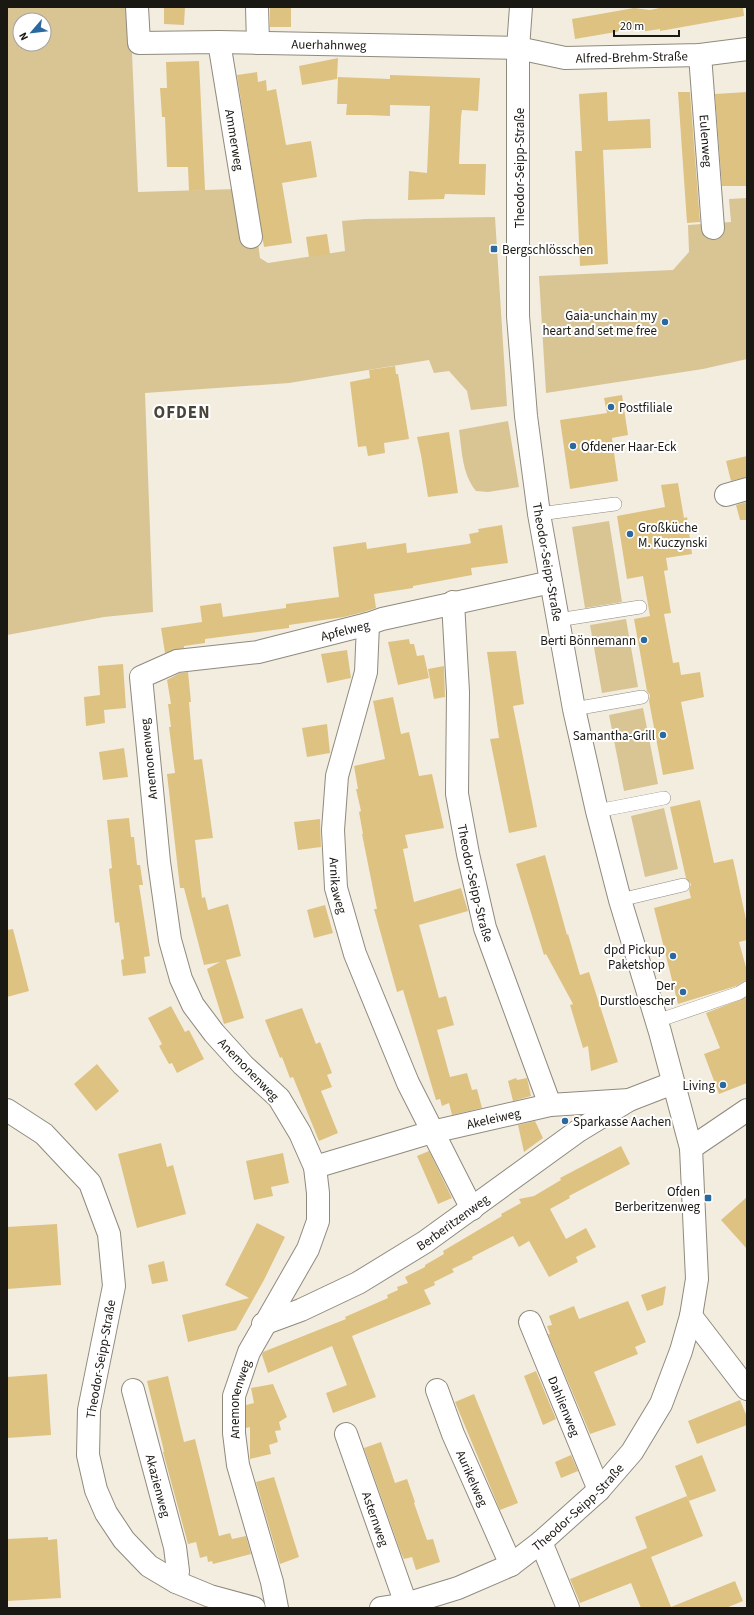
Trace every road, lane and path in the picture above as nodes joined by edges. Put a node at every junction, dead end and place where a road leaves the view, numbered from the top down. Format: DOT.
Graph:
graph roads {
  1 [pos="137,7"];
  2 [pos="257,7"];
  3 [pos="521,7"];
  4 [pos="219,42"];
  5 [pos="258,43"];
  6 [pos="518,48"];
  7 [pos="747,49"];
  8 [pos="700,55"];
  9 [pos="713,228"];
  10 [pos="251,237"];
  11 [pos="747,489"];
  12 [pos="726,495"];
  13 [pos="615,504"];
  14 [pos="539,514"];
  15 [pos="551,582"];
  16 [pos="453,602"];
  17 [pos="640,607"];
  18 [pos="558,620"];
  19 [pos="375,621"];
  20 [pos="141,677"];
  21 [pos="642,697"];
  22 [pos="574,709"];
  23 [pos="664,798"];
  24 [pos="597,811"];
  25 [pos="683,885"];
  26 [pos="620,900"];
  27 [pos="747,988"];
  28 [pos="657,1021"];
  29 [pos="673,1083"];
  30 [pos="629,1100"];
  31 [pos="550,1105"];
  32 [pos="7,1110"];
  33 [pos="747,1110"];
  34 [pos="432,1132"];
  35 [pos="691,1148"];
  36 [pos="315,1167"];
  37 [pos="472,1209"];
  38 [pos="691,1316"];
  39 [pos="530,1322"];
  40 [pos="263,1324"];
  41 [pos="747,1389"];
  42 [pos="133,1390"];
  43 [pos="437,1390"];
  44 [pos="346,1434"];
  45 [pos="599,1490"];
  46 [pos="542,1542"];
  47 [pos="511,1564"];
  48 [pos="176,1582"];
  49 [pos="406,1604"];
  50 [pos="254,1608"];
  51 [pos="277,1608"];
  52 [pos="381,1608"];
  53 [pos="568,1608"];
  1 -- 4 [label="street, Auerhahnweg"];
  2 -- 5 [label="street"];
  3 -- 6 [label="street, Theodor-Seipp-Straße"];
  4 -- 5 [label="street, Auerhahnweg"];
  4 -- 10 [label="street, Ammerweg"];
  5 -- 6 [label="street, Auerhahnweg"];
  6 -- 8 [label="street, Alfred-Brehm-Straße"];
  6 -- 14 [label="street, Theodor-Seipp-Straße"];
  7 -- 8 [label="street, Alfred-Brehm-Straße"];
  8 -- 9 [label="street, Eulenweg"];
  11 -- 12 [label="street"];
  13 -- 14 [label="lane"];
  14 -- 15 [label="street, Theodor-Seipp-Straße"];
  15 -- 16 [label="street, Apfelweg"];
  15 -- 18 [label="street, Theodor-Seipp-Straße"];
  16 -- 19 [label="street, Apfelweg"];
  16 -- 31 [label="street, Theodor-Seipp-Straße"];
  17 -- 18 [label="lane"];
  18 -- 22 [label="street, Theodor-Seipp-Straße"];
  19 -- 20 [label="street, Apfelweg"];
  19 -- 34 [label="street, Arnikaweg"];
  20 -- 36 [label="street, Anemonenweg"];
  21 -- 22 [label="lane"];
  22 -- 24 [label="street, Theodor-Seipp-Straße"];
  23 -- 24 [label="lane"];
  24 -- 26 [label="street, Theodor-Seipp-Straße"];
  25 -- 26 [label="lane"];
  26 -- 28 [label="street, Theodor-Seipp-Straße"];
  27 -- 28 [label="lane"];
  28 -- 29 [label="street, Theodor-Seipp-Straße"];
  29 -- 30 [label="street, Akeleiweg"];
  29 -- 35 [label="street, Theodor-Seipp-Straße"];
  30 -- 31 [label="street, Akeleiweg"];
  30 -- 37 [label="street, Berberitzenweg"];
  31 -- 34 [label="street, Akeleiweg"];
  32 -- 48 [label="street, Theodor-Seipp-Straße"];
  33 -- 35 [label="street"];
  34 -- 36 [label="street, Akeleiweg"];
  34 -- 37 [label="street, Arnikaweg"];
  35 -- 38 [label="street, Theodor-Seipp-Straße"];
  36 -- 40 [label="street, Anemonenweg"];
  37 -- 40 [label="street, Berberitzenweg"];
  38 -- 41 [label="street"];
  38 -- 45 [label="street, Theodor-Seipp-Straße"];
  39 -- 45 [label="street, Dahlienweg"];
  40 -- 51 [label="street, Anemonenweg"];
  42 -- 48 [label="street, Akazienweg"];
  43 -- 47 [label="street, Aurikelweg"];
  44 -- 49 [label="street, Asternweg"];
  45 -- 46 [label="street, Theodor-Seipp-Straße"];
  46 -- 47 [label="street, Theodor-Seipp-Straße"];
  46 -- 53 [label="street"];
  47 -- 49 [label="street, Theodor-Seipp-Straße"];
  48 -- 50 [label="street, Theodor-Seipp-Straße"];
  49 -- 52 [label="street, Theodor-Seipp-Straße"];
}
